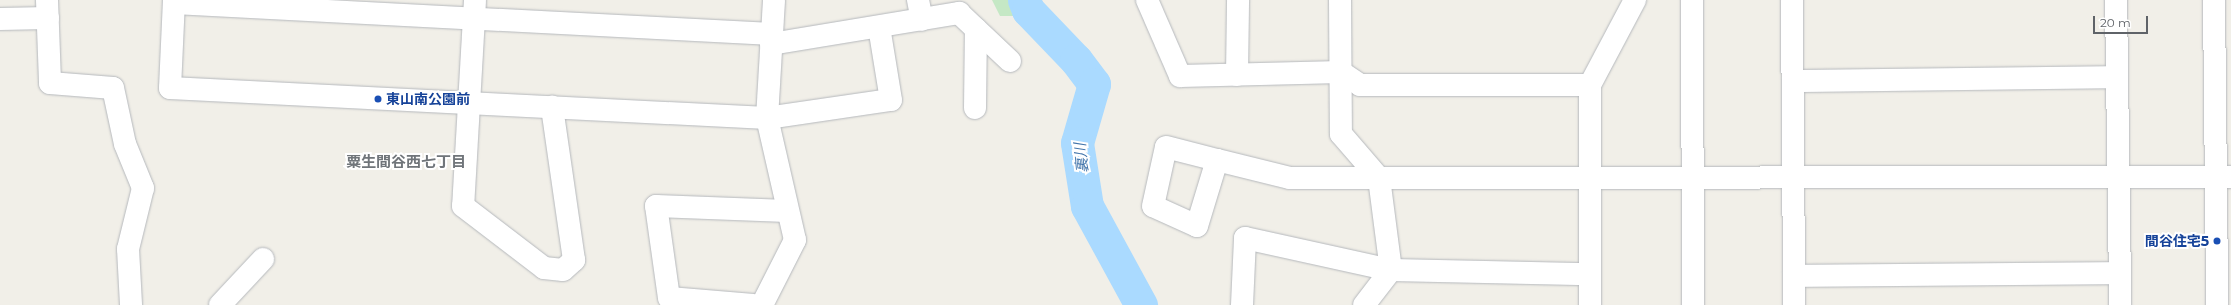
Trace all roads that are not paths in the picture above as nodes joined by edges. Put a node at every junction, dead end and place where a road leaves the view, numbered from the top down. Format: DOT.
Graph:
graph roads {
  1 [pos="774,0"];
  2 [pos="1146,0"];
  3 [pos="1238,0"];
  4 [pos="1340,0"];
  5 [pos="1635,0"];
  6 [pos="1692,0"];
  7 [pos="1792,0"];
  8 [pos="2116,0"];
  9 [pos="2214,0"];
  10 [pos="174,1"];
  11 [pos="48,9"];
  12 [pos="474,9"];
  13 [pos="920,10"];
  14 [pos="0,18"];
  15 [pos="879,27"];
  16 [pos="976,29"];
  17 [pos="771,39"];
  18 [pos="1010,61"];
  19 [pos="1341,72"];
  20 [pos="1238,75"];
  21 [pos="2117,77"];
  22 [pos="1793,81"];
  23 [pos="1590,85"];
  24 [pos="469,103"];
  25 [pos="552,107"];
  26 [pos="975,108"];
  27 [pos="767,118"];
  28 [pos="1217,160"];
  29 [pos="1793,177"];
  30 [pos="2118,177"];
  31 [pos="2223,177"];
  32 [pos="1379,178"];
  33 [pos="1590,178"];
  34 [pos="1693,178"];
  35 [pos="788,211"];
  36 [pos="263,259"];
  37 [pos="1391,270"];
  38 [pos="2120,273"];
  39 [pos="1590,274"];
  40 [pos="1794,276"];
  41 [pos="132,305"];
  42 [pos="220,305"];
  43 [pos="753,305"];
  44 [pos="762,305"];
  45 [pos="1242,305"];
  46 [pos="1364,305"];
  47 [pos="1590,305"];
  48 [pos="1693,305"];
  49 [pos="1794,305"];
  50 [pos="2120,305"];
  51 [pos="2217,305"];
  1 -- 17 [label="street"];
  2 -- 20 [label="street"];
  3 -- 20 [label="street"];
  4 -- 19 [label="street"];
  5 -- 23 [label="street"];
  6 -- 34 [label="street"];
  7 -- 22 [label="street"];
  8 -- 21 [label="street"];
  9 -- 31 [label="street"];
  10 -- 12 [label="street"];
  10 -- 24 [label="street"];
  11 -- 14 [label="street"];
  11 -- 41 [label="street"];
  12 -- 17 [label="street"];
  12 -- 24 [label="street"];
  13 -- 15 [label="street"];
  13 -- 16 [label="street"];
  15 -- 17 [label="street"];
  15 -- 27 [label="street"];
  16 -- 18 [label="street"];
  16 -- 26 [label="street"];
  17 -- 27 [label="street"];
  19 -- 20 [label="street"];
  19 -- 23 [label="street"];
  19 -- 32 [label="street"];
  21 -- 22 [label="street"];
  21 -- 30 [label="street"];
  22 -- 29 [label="street"];
  23 -- 33 [label="street"];
  24 -- 25 [label="street"];
  24 -- 25 [label="street"];
  25 -- 27 [label="street"];
  27 -- 35 [label="street"];
  28 -- 32 [label="street"];
  29 -- 30 [label="street"];
  29 -- 34 [label="street"];
  29 -- 40 [label="street"];
  30 -- 31 [label="street"];
  30 -- 38 [label="street"];
  31 -- 51 [label="street"];
  32 -- 33 [label="street"];
  32 -- 37 [label="street"];
  33 -- 34 [label="street"];
  33 -- 39 [label="street"];
  34 -- 48 [label="street"];
  35 -- 43 [label="street"];
  35 -- 44 [label="street"];
  36 -- 42 [label="street"];
  37 -- 39 [label="street"];
  37 -- 45 [label="street"];
  37 -- 46 [label="street"];
  38 -- 40 [label="street"];
  38 -- 50 [label="street"];
  39 -- 47 [label="street"];
  40 -- 49 [label="street"];
}
